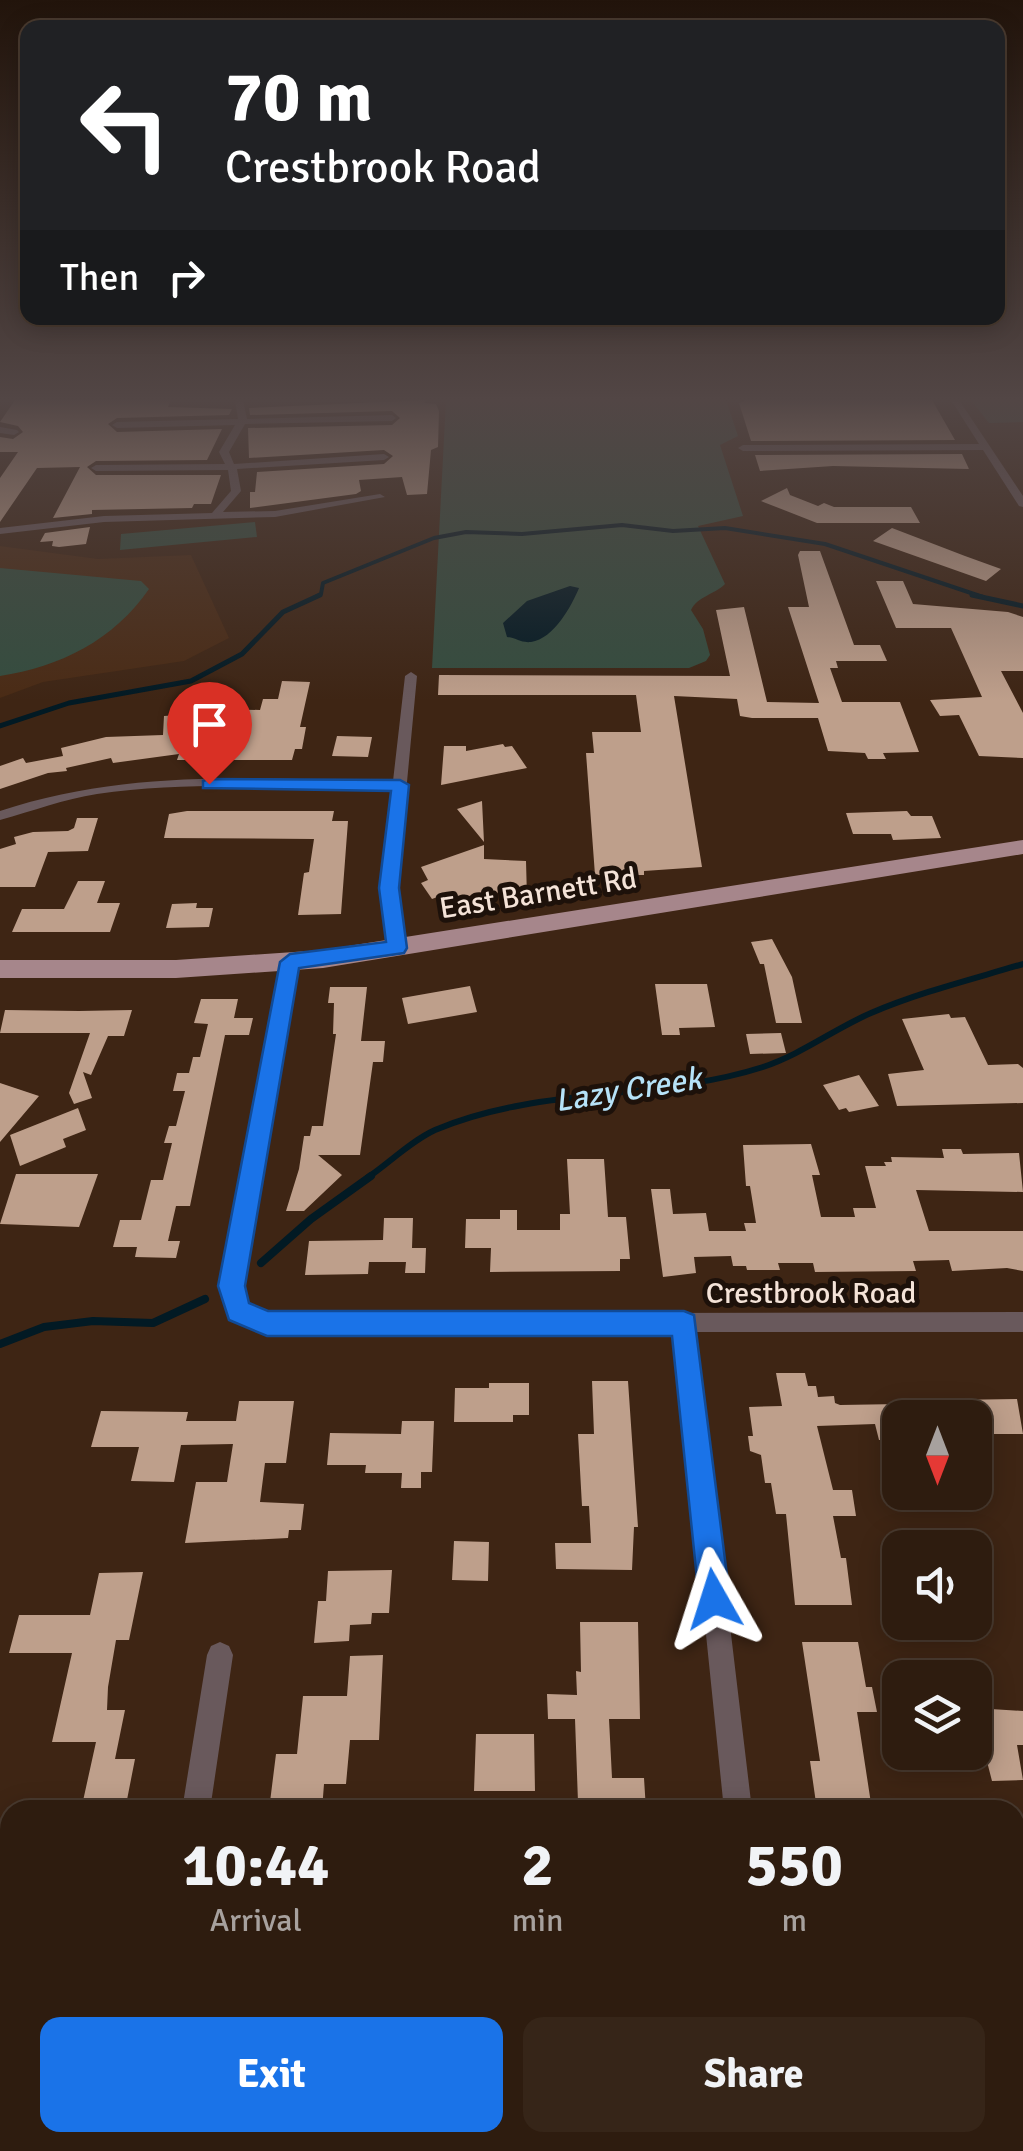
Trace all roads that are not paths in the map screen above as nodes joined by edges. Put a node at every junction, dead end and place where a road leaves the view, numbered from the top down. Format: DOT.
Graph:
graph roads {
  1 [pos="228,500"];
  2 [pos="361,500"];
  3 [pos="216,515"];
  4 [pos="0,531"];
  5 [pos="410,676"];
  6 [pos="400,785"];
  7 [pos="0,816"];
  8 [pos="1023,847"];
  9 [pos="396,948"];
  10 [pos="290,962"];
  11 [pos="0,969"];
  12 [pos="1023,1322"];
  13 [pos="684,1324"];
  14 [pos="220,1655"];
  15 [pos="198,1800"];
  16 [pos="737,1800"];
  1 -- 3 [label="street"];
  2 -- 3 [label="street"];
  3 -- 4 [label="street"];
  5 -- 6 [label="street"];
  6 -- 7 [label="street"];
  6 -- 9 [label="street"];
  8 -- 9 [label="main road, East Barnett Rd"];
  9 -- 10 [label="main road, East Barnett Rd"];
  10 -- 11 [label="main road, East Barnett Rd"];
  10 -- 13 [label="street, Crestbrook Road"];
  12 -- 13 [label="street, Crestbrook Road"];
  13 -- 16 [label="street"];
  14 -- 15 [label="street"];
}
